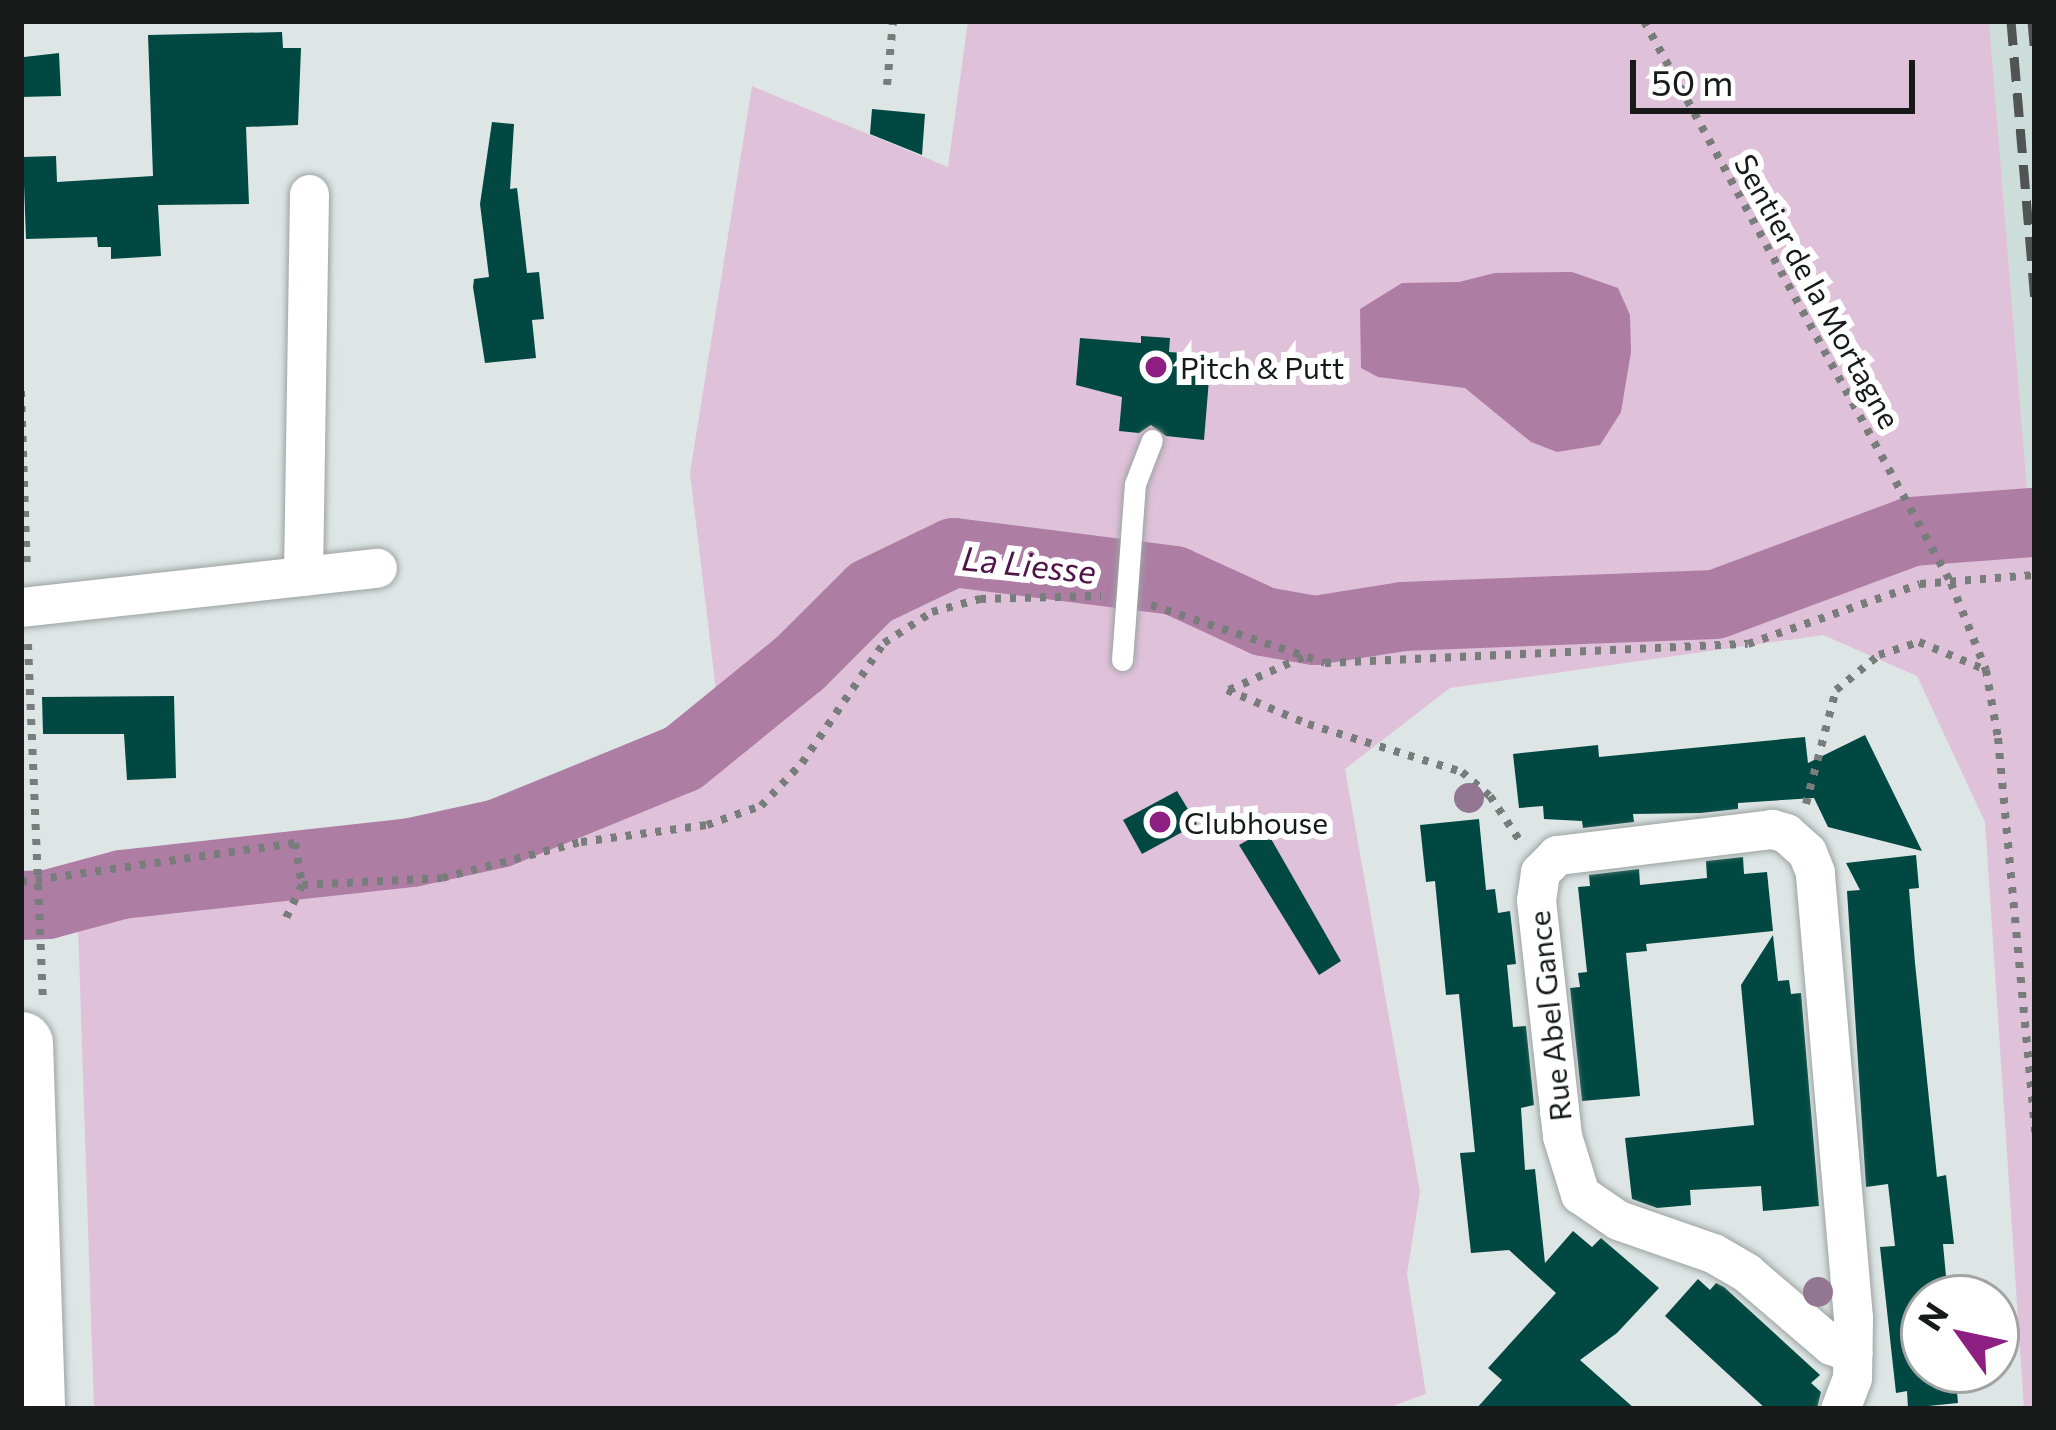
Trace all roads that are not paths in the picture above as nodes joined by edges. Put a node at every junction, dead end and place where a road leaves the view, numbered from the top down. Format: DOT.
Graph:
graph roads {
  1 [pos="309,194"];
  2 [pos="1152,440"];
  3 [pos="377,568"];
  4 [pos="303,576"];
  5 [pos="21,608"];
  6 [pos="1122,660"];
  7 [pos="21,1043"];
  8 [pos="1853,1353"];
  9 [pos="34,1409"];
  10 [pos="1840,1409"];
  1 -- 4 [label="street"];
  2 -- 6 [label="lane"];
  3 -- 4 [label="street"];
  4 -- 5 [label="street"];
  7 -- 9 [label="main road"];
  8 -- 8 [label="street, Rue Abel Gance"];
  8 -- 10 [label="street"];
}
